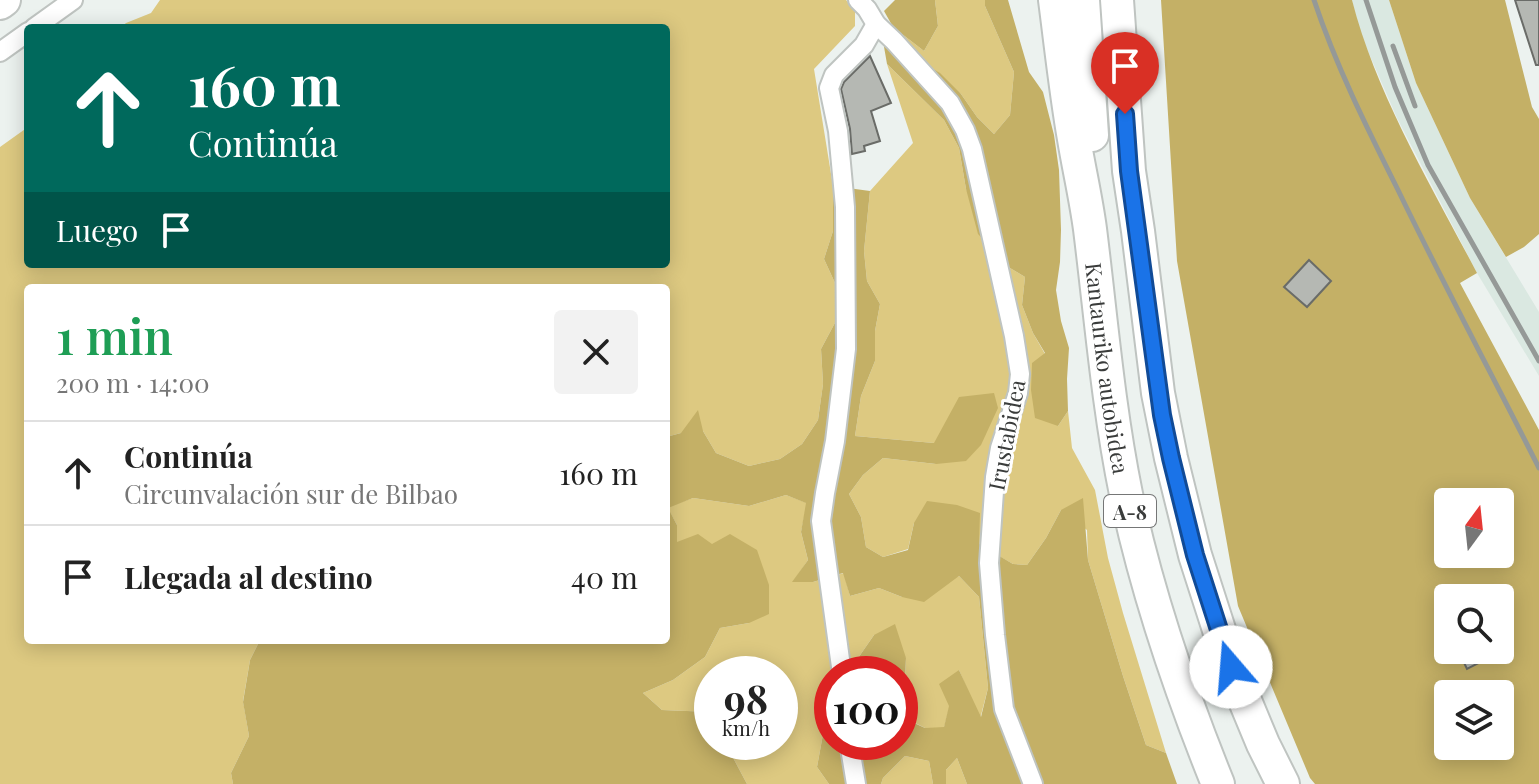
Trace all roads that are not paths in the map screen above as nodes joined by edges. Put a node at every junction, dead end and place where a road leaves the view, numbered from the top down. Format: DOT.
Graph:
graph roads {
  1 [pos="73,0"];
  2 [pos="858,0"];
  3 [pos="1055,0"];
  4 [pos="1083,0"];
  5 [pos="1117,0"];
  6 [pos="1138,0"];
  7 [pos="40,24"];
  8 [pos="876,24"];
  9 [pos="24,35"];
  10 [pos="0,52"];
  11 [pos="1090,226"];
  12 [pos="1138,231"];
  13 [pos="840,656"];
  14 [pos="852,760"];
  15 [pos="856,784"];
  16 [pos="1033,784"];
  17 [pos="1218,784"];
  18 [pos="1283,784"];
  1 -- 7 [label="street"];
  2 -- 8 [label="street, Irustabidea"];
  3 -- 11 [label="highway"];
  4 -- 11 [label="highway"];
  5 -- 12 [label="highway"];
  6 -- 12 [label="highway"];
  8 -- 13 [label="street"];
  8 -- 16 [label="street, Irustabidea"];
  9 -- 10 [label="street"];
  11 -- 17 [label="highway, Kantauriko autobidea / A-8"];
  12 -- 18 [label="highway, A-8"];
  14 -- 15 [label="street"];
}
